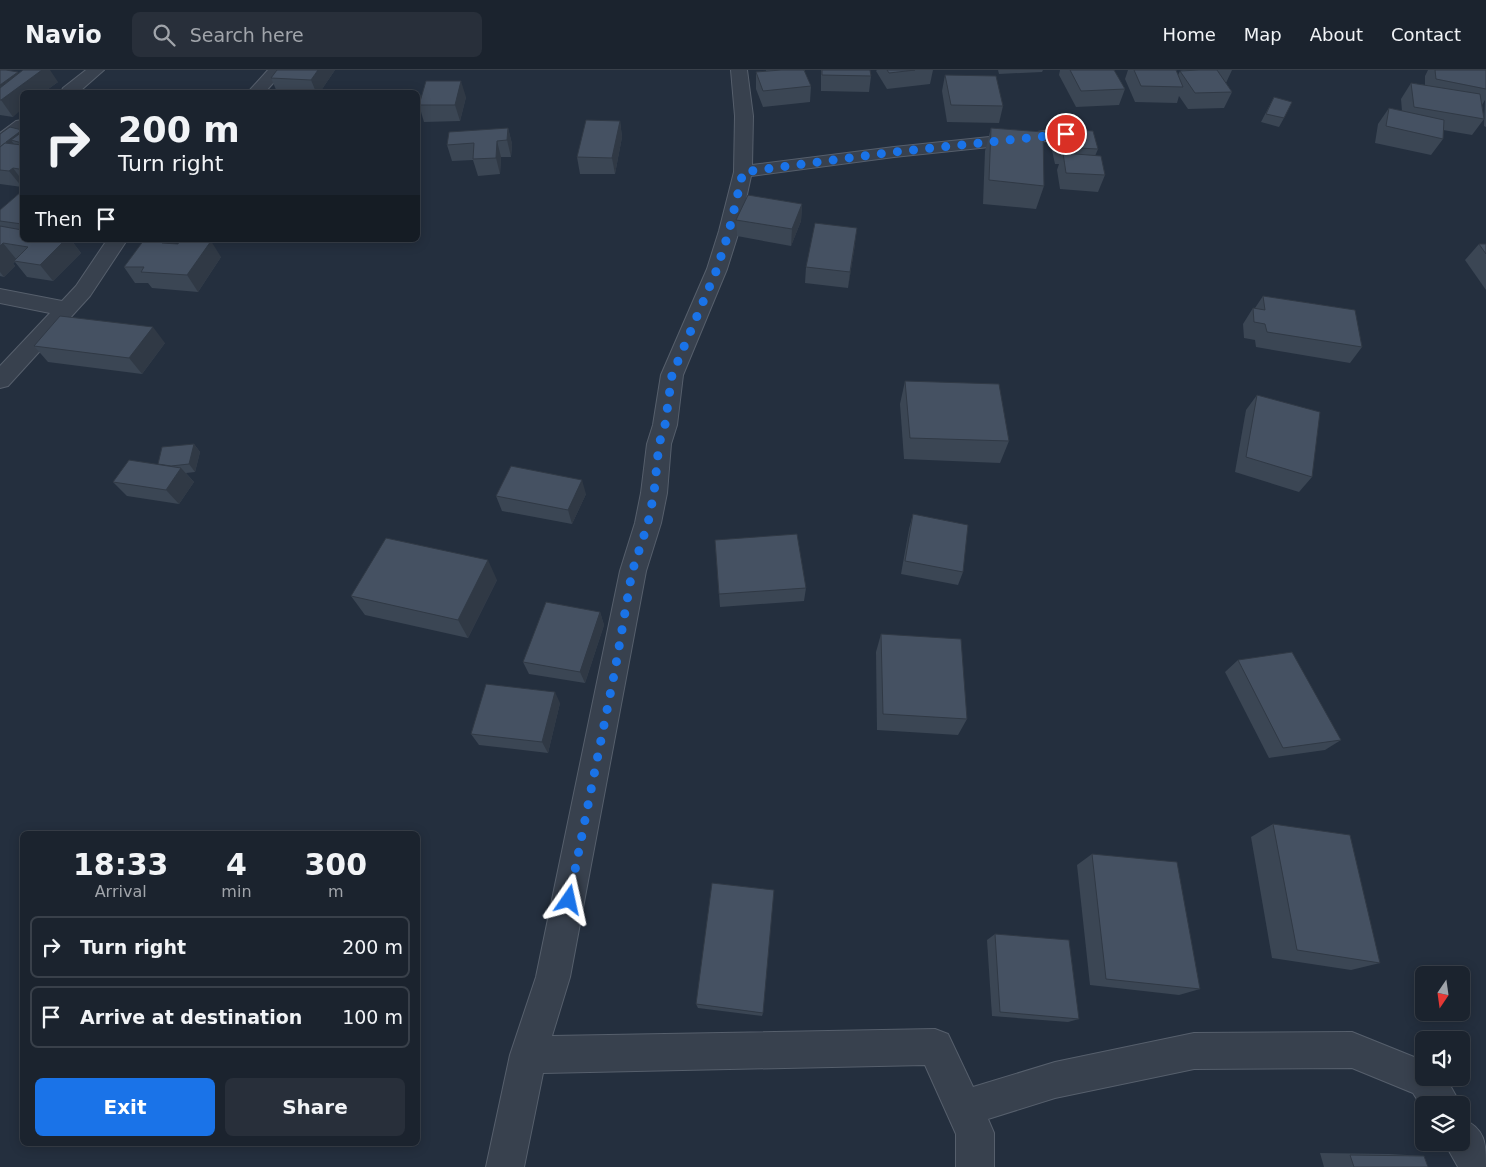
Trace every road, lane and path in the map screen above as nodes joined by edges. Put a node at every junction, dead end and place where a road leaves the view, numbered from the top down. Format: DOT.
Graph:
graph roads {
  1 [pos="96,70"];
  2 [pos="277,70"];
  3 [pos="739,70"];
  4 [pos="71,90"];
  5 [pos="258,90"];
  6 [pos="20,127"];
  7 [pos="1066,134"];
  8 [pos="0,142"];
  9 [pos="743,172"];
  10 [pos="116,242"];
  11 [pos="0,296"];
  12 [pos="67,309"];
  13 [pos="0,380"];
  14 [pos="528,1054"];
  15 [pos="1436,1096"];
  16 [pos="964,1108"];
  17 [pos="1470,1151"];
  18 [pos="505,1167"];
  19 [pos="975,1167"];
  20 [pos="1480,1167"];
  1 -- 4 [label="street"];
  2 -- 5 [label="street"];
  3 -- 9 [label="street"];
  6 -- 8 [label="street"];
  7 -- 9 [label="street"];
  9 -- 14 [label="street"];
  10 -- 12 [label="street"];
  11 -- 12 [label="street"];
  12 -- 13 [label="street"];
  14 -- 16 [label="street"];
  14 -- 18 [label="street"];
  15 -- 16 [label="street"];
  16 -- 19 [label="street"];
  17 -- 20 [label="street"];
}
